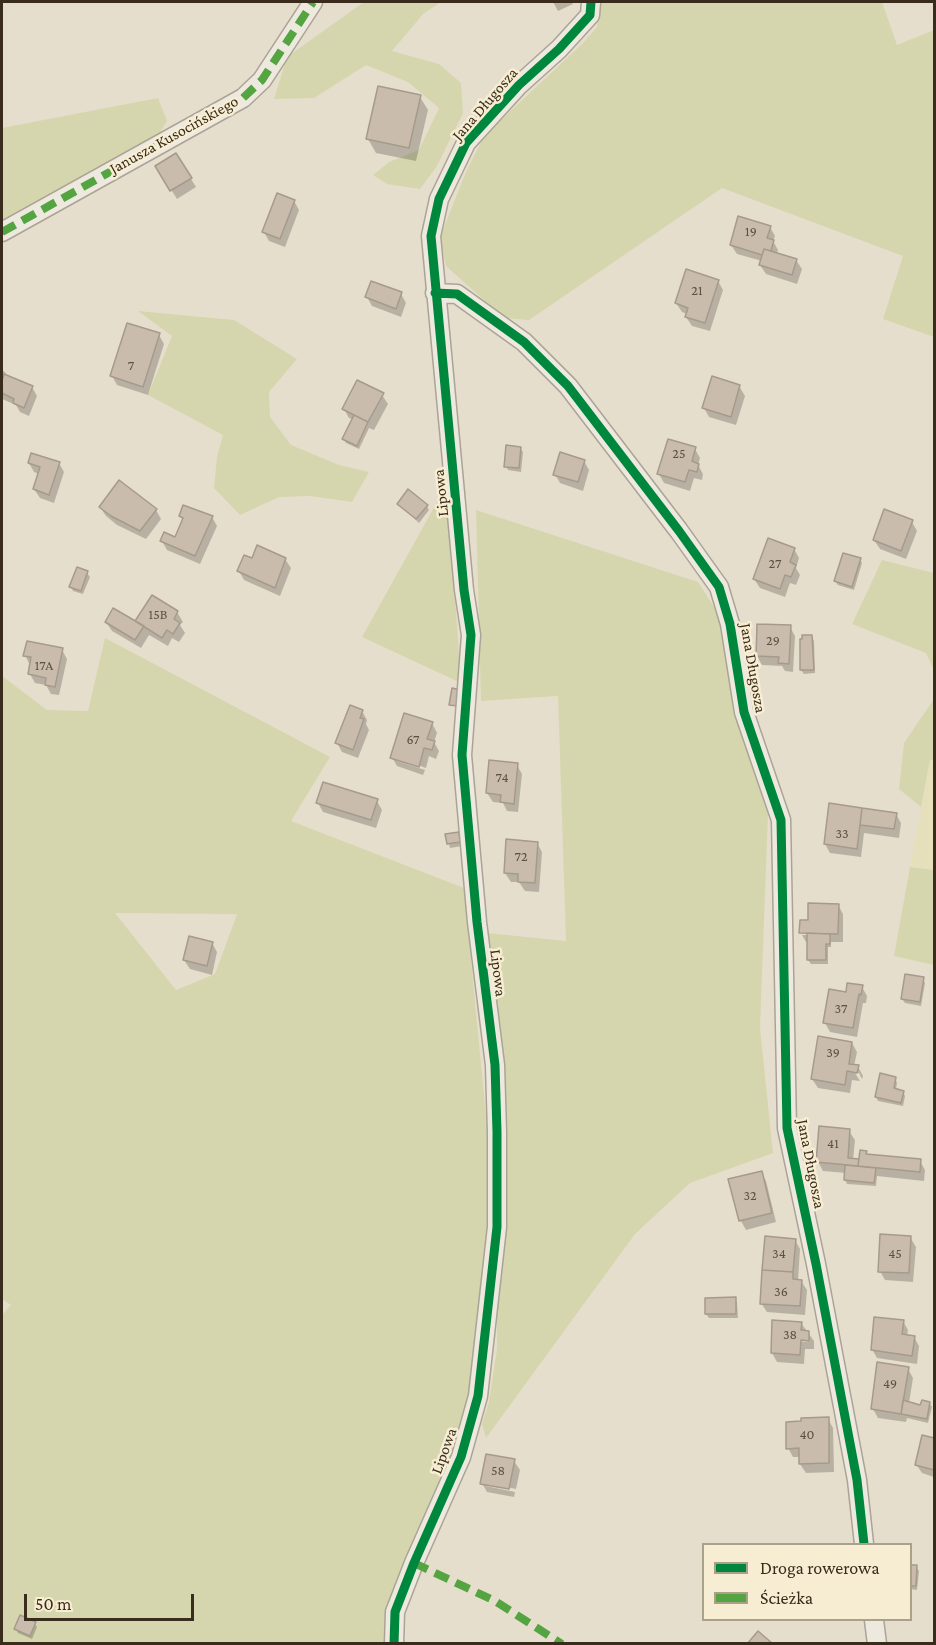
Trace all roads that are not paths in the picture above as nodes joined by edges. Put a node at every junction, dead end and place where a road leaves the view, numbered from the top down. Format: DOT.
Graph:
graph roads {
  1 [pos="313,2"];
  2 [pos="591,2"];
  3 [pos="2,232"];
  4 [pos="435,293"];
  5 [pos="864,1543"];
  6 [pos="874,1621"];
  7 [pos="394,1644"];
  8 [pos="877,1644"];
  1 -- 3 [label="street, Janusza Kusocińskiego"];
  2 -- 4 [label="street, Jana Długosza"];
  4 -- 5 [label="street, Jana Długosza"];
  4 -- 7 [label="street, Lipowa"];
  6 -- 8 [label="street"];
}
